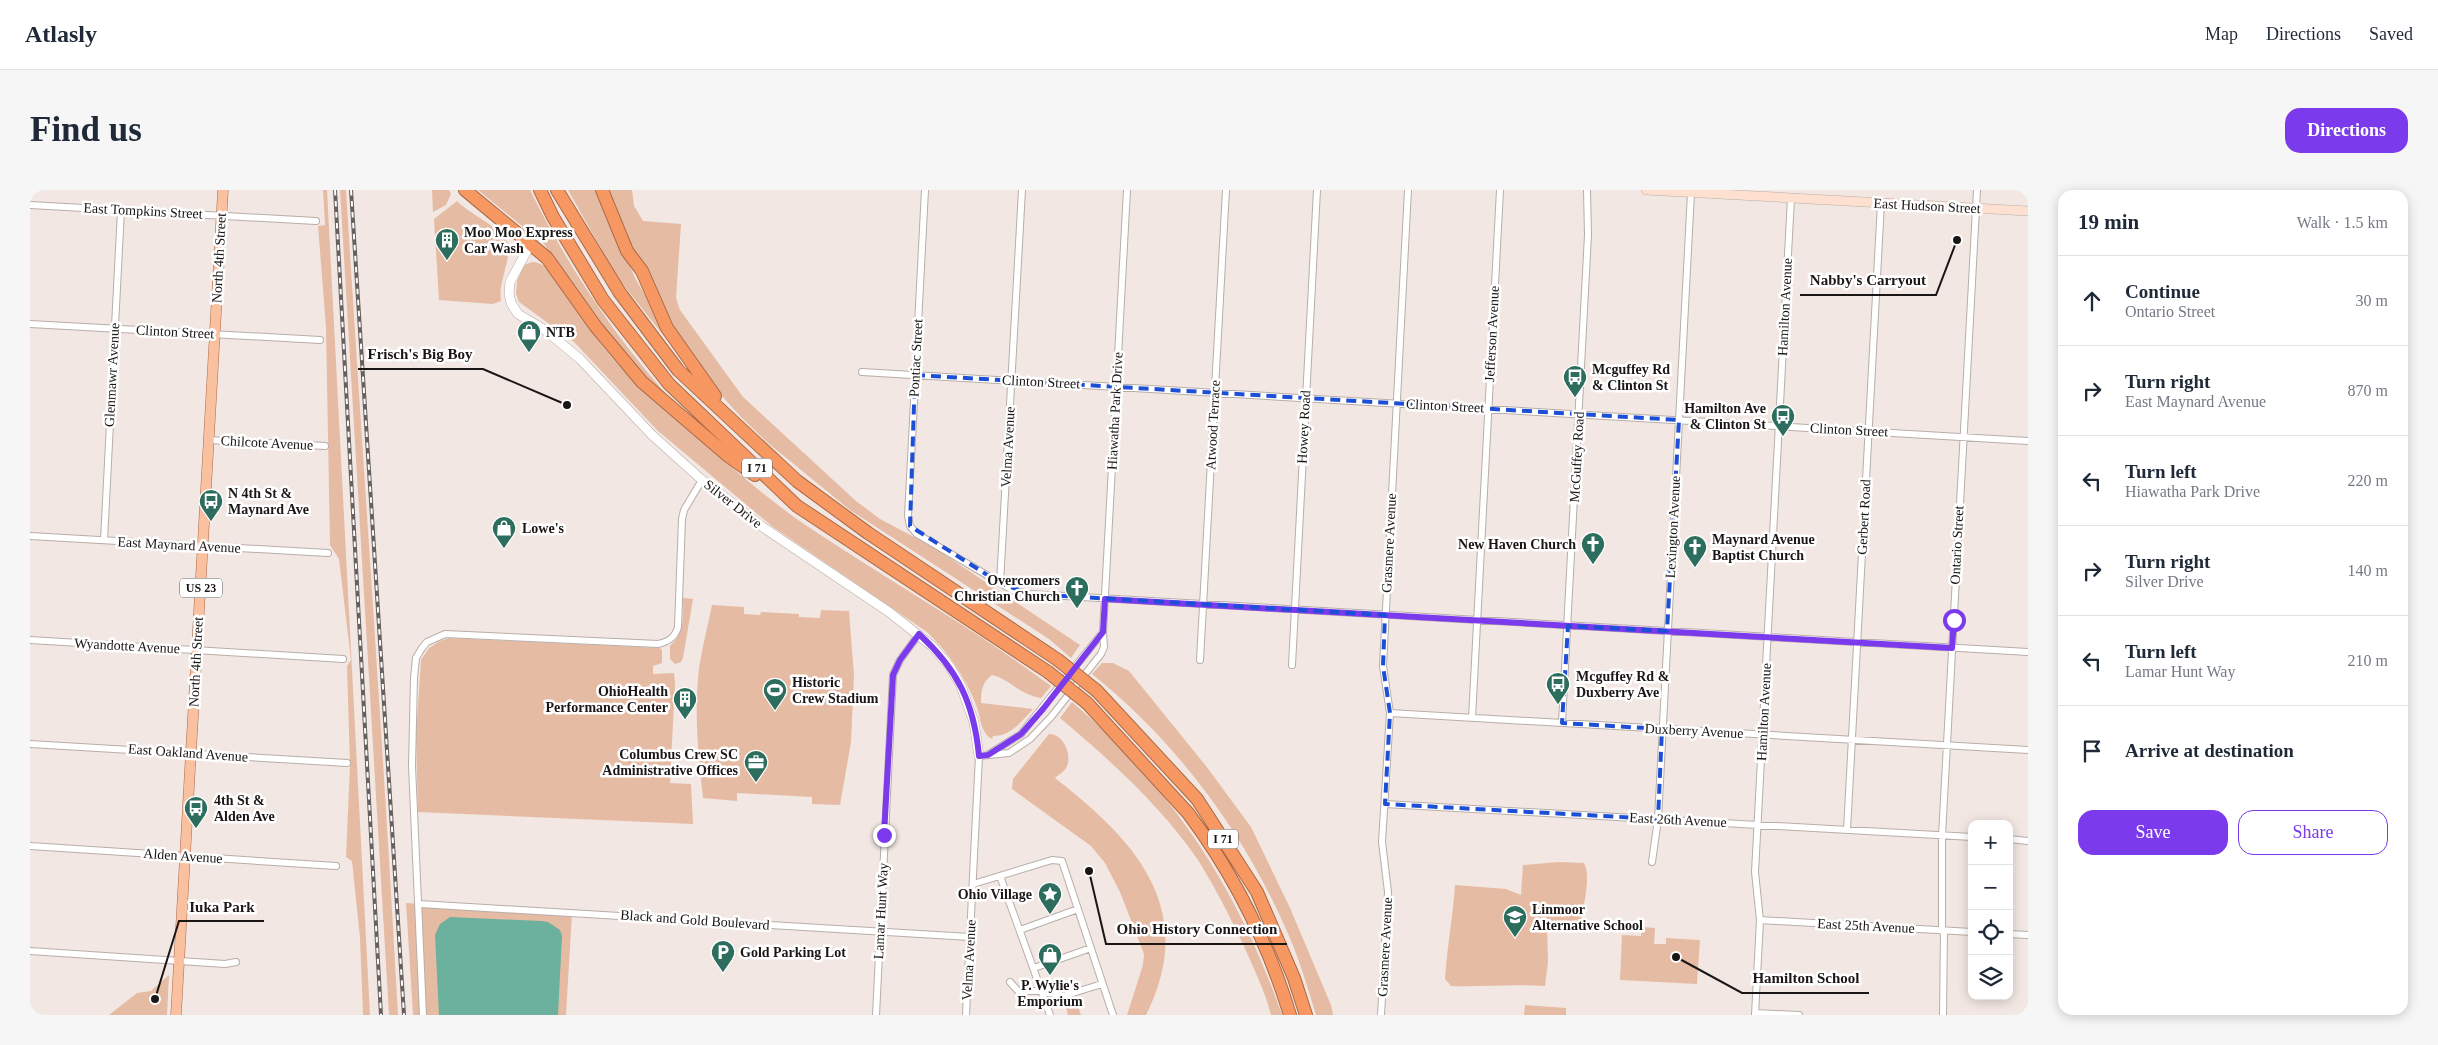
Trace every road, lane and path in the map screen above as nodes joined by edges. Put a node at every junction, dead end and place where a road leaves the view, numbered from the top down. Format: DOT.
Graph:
graph roads {
  1 [pos="223,190"];
  2 [pos="465,190"];
  3 [pos="540,190"];
  4 [pos="558,190"];
  5 [pos="602,190"];
  6 [pos="925,190"];
  7 [pos="1022,190"];
  8 [pos="1127,190"];
  9 [pos="1226,190"];
  10 [pos="1317,190"];
  11 [pos="1408,190"];
  12 [pos="1500,190"];
  13 [pos="1587,190"];
  14 [pos="1646,190"];
  15 [pos="1976,190"];
  16 [pos="1696,192"];
  17 [pos="1791,198"];
  18 [pos="1881,203"];
  19 [pos="30,205"];
  20 [pos="1976,209"];
  21 [pos="121,210"];
  22 [pos="2028,212"];
  23 [pos="222,216"];
  24 [pos="316,221"];
  25 [pos="531,243"];
  26 [pos="30,324"];
  27 [pos="114,328"];
  28 [pos="215,334"];
  29 [pos="320,340"];
  30 [pos="862,372"];
  31 [pos="915,375"];
  32 [pos="1011,380"];
  33 [pos="1116,386"];
  34 [pos="1215,392"];
  35 [pos="1306,397"];
  36 [pos="1397,403"];
  37 [pos="1488,408"];
  38 [pos="1579,414"];
  39 [pos="1679,420"];
  40 [pos="1779,426"];
  41 [pos="744,431"];
  42 [pos="1869,431"];
  43 [pos="1964,436"];
  44 [pos="209,440"];
  45 [pos="2028,440"];
  46 [pos="325,446"];
  47 [pos="702,480"];
  48 [pos="797,506"];
  49 [pos="30,536"];
  50 [pos="104,540"];
  51 [pos="203,546"];
  52 [pos="328,553"];
  53 [pos="1000,583"];
  54 [pos="1105,599"];
  55 [pos="1203,605"];
  56 [pos="1294,610"];
  57 [pos="1385,615"];
  58 [pos="1476,620"];
  59 [pos="1568,626"];
  60 [pos="1667,631"];
  61 [pos="1103,632"];
  62 [pos="919,634"];
  63 [pos="1768,638"];
  64 [pos="30,640"];
  65 [pos="1858,643"];
  66 [pos="1952,648"];
  67 [pos="197,650"];
  68 [pos="2028,652"];
  69 [pos="343,659"];
  70 [pos="1200,660"];
  71 [pos="1292,665"];
  72 [pos="1390,713"];
  73 [pos="1472,718"];
  74 [pos="1562,723"];
  75 [pos="1662,729"];
  76 [pos="1763,735"];
  77 [pos="1852,740"];
  78 [pos="30,744"];
  79 [pos="1947,746"];
  80 [pos="2028,750"];
  81 [pos="191,754"];
  82 [pos="983,755"];
  83 [pos="347,763"];
  84 [pos="1385,804"];
  85 [pos="1658,819"];
  86 [pos="1758,825"];
  87 [pos="1847,830"];
  88 [pos="1942,836"];
  89 [pos="1968,837"];
  90 [pos="2013,840"];
  91 [pos="2028,840"];
  92 [pos="30,846"];
  93 [pos="185,856"];
  94 [pos="1652,862"];
  95 [pos="336,866"];
  96 [pos="1000,876"];
  97 [pos="974,884"];
  98 [pos="420,904"];
  99 [pos="1078,909"];
  100 [pos="1760,920"];
  101 [pos="1020,930"];
  102 [pos="1943,931"];
  103 [pos="880,932"];
  104 [pos="1968,932"];
  105 [pos="2013,934"];
  106 [pos="2028,935"];
  107 [pos="970,937"];
  108 [pos="1091,948"];
  109 [pos="30,951"];
  110 [pos="179,960"];
  111 [pos="236,962"];
  112 [pos="1034,968"];
  113 [pos="1010,982"];
  114 [pos="1102,984"];
  115 [pos="1042,991"];
  116 [pos="1755,1014"];
  117 [pos="176,1015"];
  118 [pos="423,1015"];
  119 [pos="876,1015"];
  120 [pos="966,1015"];
  121 [pos="1050,1015"];
  122 [pos="1112,1015"];
  123 [pos="1290,1015"];
  124 [pos="1306,1015"];
  125 [pos="1382,1015"];
  126 [pos="1799,1015"];
  127 [pos="1943,1015"];
  1 -- 23 [label="main road, North 4th Street / US 23"];
  2 -- 25 [label="highway"];
  3 -- 48 [label="highway, I 71"];
  4 -- 41 [label="highway, I 71"];
  5 -- 41 [label="highway"];
  6 -- 31 [label="street, Pontiac Street"];
  7 -- 32 [label="street, Velma Avenue"];
  8 -- 33 [label="street, Hiawatha Park Drive"];
  9 -- 34 [label="street, Atwood Terrace"];
  10 -- 35 [label="street, Howey Road"];
  11 -- 36 [label="street, Grasmere Avenue"];
  12 -- 37 [label="street, Jefferson Avenue"];
  13 -- 38 [label="street, McGuffey Road"];
  14 -- 16 [label="main road, East Hudson Street"];
  15 -- 20 [label="street, Ontario Street"];
  16 -- 17 [label="main road, East Hudson Street"];
  16 -- 39 [label="street, Lexington Avenue"];
  17 -- 18 [label="main road, East Hudson Street"];
  17 -- 40 [label="street, Hamilton Avenue"];
  18 -- 20 [label="main road, East Hudson Street"];
  18 -- 42 [label="street, Gerbert Road"];
  19 -- 21 [label="street, East Tompkins Street"];
  20 -- 22 [label="main road, East Hudson Street"];
  20 -- 43 [label="street, Ontario Street"];
  21 -- 23 [label="street, East Tompkins Street"];
  21 -- 27 [label="street, Glenmawr Avenue"];
  23 -- 24 [label="street, East Tompkins Street"];
  23 -- 28 [label="main road, North 4th Street / US 23"];
  25 -- 47 [label="street, Silver Drive"];
  25 -- 48 [label="highway"];
  26 -- 27 [label="street, Clinton Street"];
  27 -- 28 [label="street, Clinton Street"];
  27 -- 50 [label="street, Glenmawr Avenue"];
  28 -- 29 [label="street, Clinton Street"];
  28 -- 44 [label="main road, North 4th Street / US 23"];
  30 -- 31 [label="street, Clinton Street"];
  31 -- 32 [label="street, Clinton Street"];
  31 -- 53 [label="street, Pontiac Street"];
  32 -- 33 [label="street, Clinton Street"];
  32 -- 53 [label="street, Velma Avenue"];
  33 -- 34 [label="street, Clinton Street"];
  33 -- 54 [label="street, Hiawatha Park Drive"];
  34 -- 35 [label="street, Clinton Street"];
  34 -- 55 [label="street, Atwood Terrace"];
  35 -- 36 [label="street, Clinton Street"];
  35 -- 56 [label="street, Howey Road"];
  36 -- 37 [label="street, Clinton Street"];
  36 -- 57 [label="street, Grasmere Avenue"];
  37 -- 38 [label="street, Clinton Street"];
  37 -- 58 [label="street, Jefferson Avenue"];
  38 -- 39 [label="street, Clinton Street"];
  38 -- 59 [label="street, McGuffey Road"];
  39 -- 40 [label="street, Clinton Street"];
  39 -- 60 [label="street, Lexington Avenue"];
  40 -- 42 [label="street, Clinton Street"];
  40 -- 63 [label="street, Hamilton Avenue"];
  41 -- 124 [label="highway, I 71, bridge"];
  42 -- 43 [label="street, Clinton Street"];
  42 -- 65 [label="street, Gerbert Road"];
  43 -- 45 [label="street, Clinton Street"];
  43 -- 66 [label="street, Ontario Street"];
  44 -- 46 [label="street, Chilcote Avenue"];
  44 -- 51 [label="main road, North 4th Street / US 23"];
  47 -- 62 [label="street, Silver Drive"];
  47 -- 98 [label="street"];
  48 -- 123 [label="highway, I 71, bridge"];
  49 -- 50 [label="street, East Maynard Avenue"];
  50 -- 51 [label="street, East Maynard Avenue"];
  51 -- 52 [label="street, East Maynard Avenue"];
  51 -- 67 [label="main road, North 4th Street / US 23"];
  53 -- 54 [label="street"];
  54 -- 55 [label="street"];
  54 -- 61 [label="street, Hiawatha Park Drive"];
  55 -- 56 [label="street"];
  55 -- 70 [label="street, Atwood Terrace"];
  56 -- 57 [label="street"];
  56 -- 71 [label="street, Howey Road"];
  57 -- 58 [label="street"];
  57 -- 72 [label="street, Grasmere Avenue"];
  58 -- 59 [label="street"];
  58 -- 73 [label="street, Jefferson Avenue"];
  59 -- 60 [label="street"];
  59 -- 74 [label="street, McGuffey Road"];
  60 -- 63 [label="street"];
  60 -- 75 [label="street, Lexington Avenue"];
  61 -- 82 [label="street"];
  61 -- 82 [label="street, Hiawatha Park Drive"];
  62 -- 82 [label="street, Silver Drive"];
  62 -- 103 [label="street, Lamar Hunt Way"];
  63 -- 65 [label="street"];
  63 -- 76 [label="street, Hamilton Avenue"];
  64 -- 67 [label="street, Wyandotte Avenue"];
  65 -- 66 [label="street"];
  65 -- 77 [label="street, Gerbert Road"];
  66 -- 68 [label="street"];
  66 -- 79 [label="street, Ontario Street"];
  67 -- 69 [label="street, Wyandotte Avenue"];
  67 -- 81 [label="main road, North 4th Street / US 23"];
  72 -- 73 [label="street, Duxberry Avenue"];
  72 -- 84 [label="street, Grasmere Avenue"];
  73 -- 74 [label="street, Duxberry Avenue"];
  74 -- 75 [label="street, Duxberry Avenue"];
  75 -- 76 [label="street, Duxberry Avenue"];
  75 -- 85 [label="street, Lexington Avenue"];
  76 -- 77 [label="street, Duxberry Avenue"];
  76 -- 86 [label="street, Hamilton Avenue"];
  77 -- 79 [label="street, Duxberry Avenue"];
  77 -- 87 [label="street, Gerbert Road"];
  78 -- 81 [label="street, East Oakland Avenue"];
  79 -- 80 [label="street, Duxberry Avenue"];
  79 -- 88 [label="street, Ontario Street"];
  81 -- 83 [label="street, East Oakland Avenue"];
  81 -- 93 [label="main road, North 4th Street / US 23"];
  82 -- 97 [label="street, Velma Avenue"];
  84 -- 85 [label="street, East 26th Avenue"];
  84 -- 125 [label="street, Grasmere Avenue"];
  85 -- 86 [label="street, East 26th Avenue"];
  85 -- 94 [label="street, Lexington Avenue"];
  86 -- 87 [label="street, East 26th Avenue"];
  86 -- 100 [label="street, Hamilton Avenue"];
  87 -- 88 [label="street, East 26th Avenue"];
  88 -- 89 [label="street, East 26th Avenue"];
  88 -- 102 [label="street, Ontario Street"];
  90 -- 91 [label="street"];
  92 -- 93 [label="street, Alden Avenue"];
  93 -- 95 [label="street, Alden Avenue"];
  93 -- 110 [label="main road, North 4th Street / US 23"];
  96 -- 97 [label="street"];
  96 -- 99 [label="street"];
  96 -- 101 [label="street"];
  97 -- 107 [label="street, Velma Avenue"];
  98 -- 103 [label="street, Black and Gold Boulevard"];
  98 -- 118 [label="street"];
  99 -- 101 [label="street"];
  99 -- 108 [label="street"];
  100 -- 102 [label="street, East 25th Avenue"];
  100 -- 116 [label="street, Hamilton Avenue"];
  101 -- 112 [label="street"];
  102 -- 104 [label="street, East 25th Avenue"];
  102 -- 127 [label="street, Ontario Street"];
  103 -- 107 [label="street, Black and Gold Boulevard"];
  103 -- 119 [label="street, Lamar Hunt Way"];
  105 -- 106 [label="street"];
  107 -- 120 [label="street, Velma Avenue"];
  108 -- 112 [label="street"];
  108 -- 114 [label="street"];
  109 -- 110 [label="street"];
  110 -- 111 [label="street"];
  110 -- 117 [label="main road, North 4th Street / US 23"];
  112 -- 115 [label="street"];
  113 -- 115 [label="street"];
  114 -- 115 [label="street"];
  114 -- 122 [label="street"];
  115 -- 121 [label="street"];
  116 -- 126 [label="street"];
}
